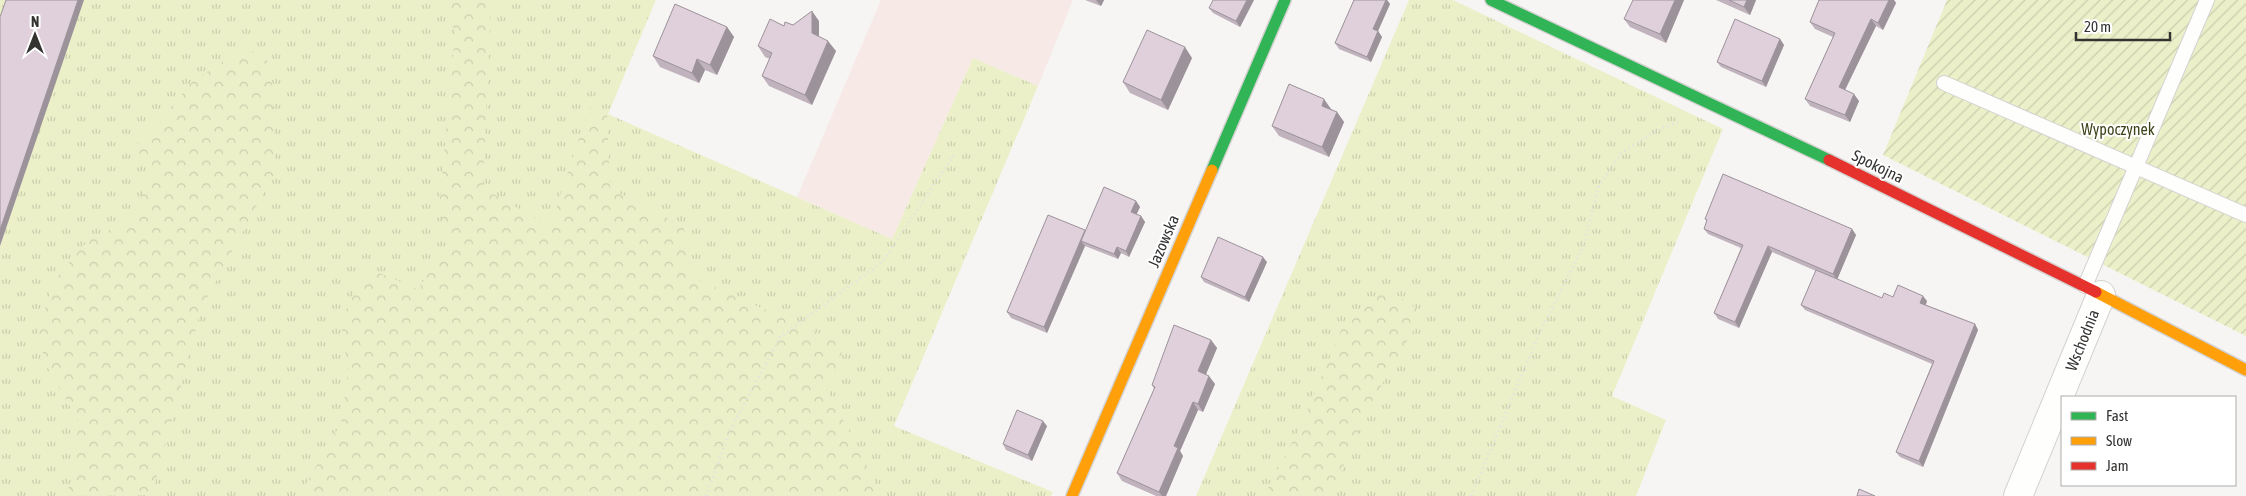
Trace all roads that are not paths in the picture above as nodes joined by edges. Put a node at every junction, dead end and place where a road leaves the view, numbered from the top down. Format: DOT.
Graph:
graph roads {
  1 [pos="1285,0"];
  2 [pos="1491,0"];
  3 [pos="2207,0"];
  4 [pos="1944,83"];
  5 [pos="2135,168"];
  6 [pos="2246,215"];
  7 [pos="2093,291"];
  8 [pos="2246,370"];
  9 [pos="1072,496"];
  10 [pos="2018,496"];
  1 -- 9 [label="street, Jazowska"];
  2 -- 7 [label="street, Spokojna"];
  3 -- 5 [label="lane"];
  4 -- 5 [label="lane"];
  5 -- 6 [label="lane"];
  5 -- 7 [label="lane"];
  7 -- 8 [label="street, Spokojna"];
  7 -- 10 [label="street, Wschodnia"];
}
